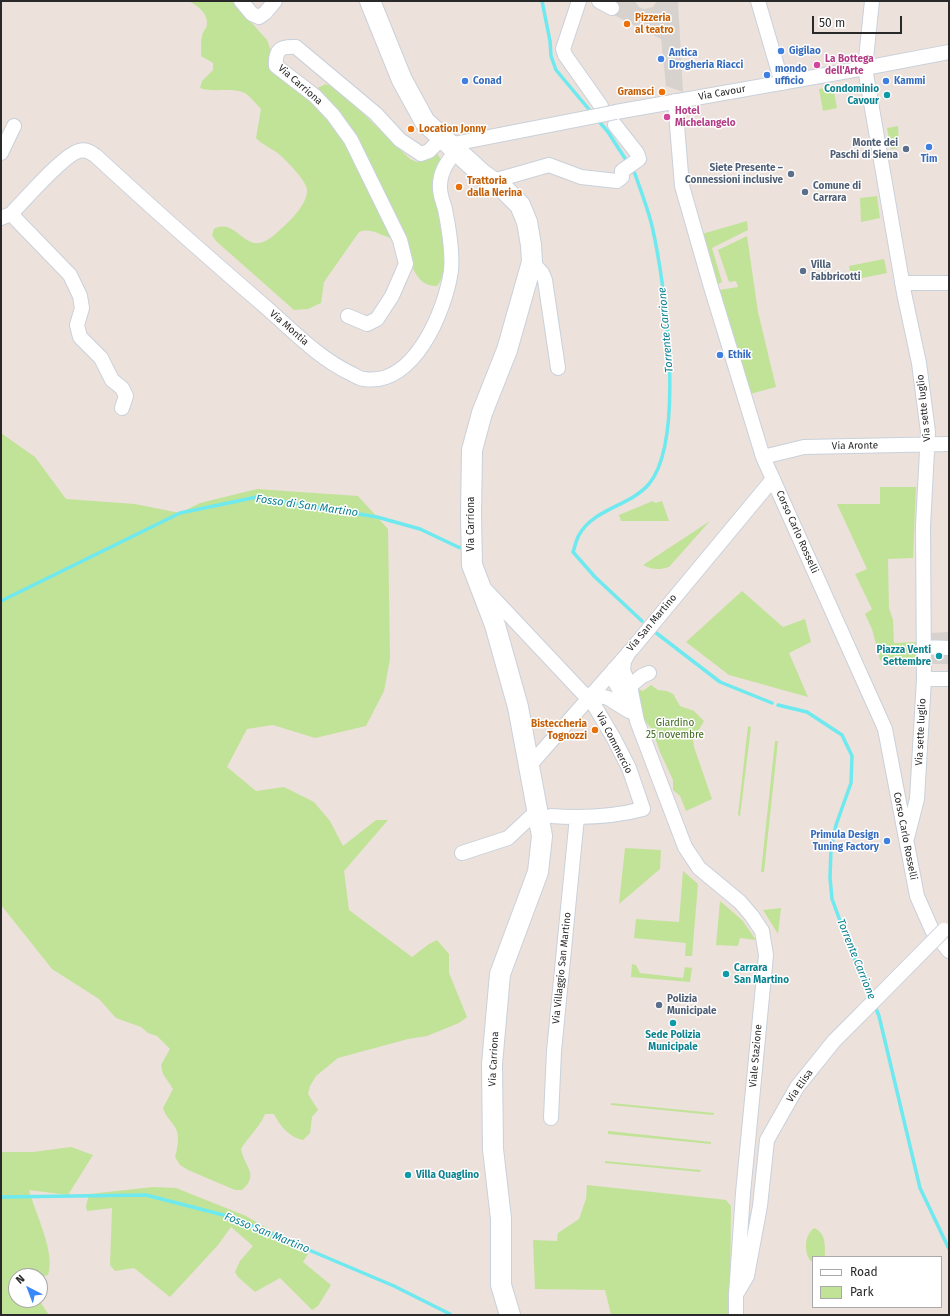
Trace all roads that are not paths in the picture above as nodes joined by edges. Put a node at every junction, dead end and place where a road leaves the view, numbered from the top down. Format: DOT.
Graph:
graph roads {
  1 [pos="241,1"];
  2 [pos="276,1"];
  3 [pos="370,1"];
  4 [pos="579,1"];
  5 [pos="599,1"];
  6 [pos="758,1"];
  7 [pos="872,1"];
  8 [pos="612,8"];
  9 [pos="949,52"];
  10 [pos="865,68"];
  11 [pos="782,83"];
  12 [pos="675,101"];
  13 [pos="601,106"];
  14 [pos="616,118"];
  15 [pos="14,126"];
  16 [pos="449,145"];
  17 [pos="1,153"];
  18 [pos="493,181"];
  19 [pos="6,216"];
  20 [pos="532,262"];
  21 [pos="902,283"];
  22 [pos="949,283"];
  23 [pos="348,316"];
  24 [pos="558,368"];
  25 [pos="122,408"];
  26 [pos="928,444"];
  27 [pos="949,444"];
  28 [pos="763,457"];
  29 [pos="773,479"];
  30 [pos="478,582"];
  31 [pos="924,647"];
  32 [pos="949,648"];
  33 [pos="630,650"];
  34 [pos="614,669"];
  35 [pos="650,673"];
  36 [pos="949,679"];
  37 [pos="924,680"];
  38 [pos="630,686"];
  39 [pos="590,696"];
  40 [pos="624,708"];
  41 [pos="600,713"];
  42 [pos="637,721"];
  43 [pos="530,765"];
  44 [pos="544,813"];
  45 [pos="577,817"];
  46 [pos="906,842"];
  47 [pos="462,853"];
  48 [pos="946,926"];
  49 [pos="948,947"];
  50 [pos="550,1118"];
  51 [pos="736,1295"];
  52 [pos="510,1315"];
  53 [pos="736,1315"];
  1 -- 2 [label="street"];
  3 -- 16 [label="main road, Via Carriona"];
  4 -- 13 [label="street"];
  5 -- 8 [label="street"];
  6 -- 11 [label="street"];
  7 -- 10 [label="street, Via sette luglio"];
  9 -- 10 [label="street, Via Cavour"];
  10 -- 11 [label="street, Via Cavour"];
  10 -- 21 [label="street, Via sette luglio"];
  11 -- 12 [label="street, Via Cavour"];
  12 -- 14 [label="street, Via Cavour"];
  12 -- 28 [label="street, Corso Carlo Rosselli"];
  14 -- 16 [label="street, Via Cavour, bridge"];
  14 -- 18 [label="street"];
  15 -- 17 [label="street"];
  16 -- 18 [label="main road, Via Carriona"];
  16 -- 19 [label="street, Via Montia"];
  16 -- 23 [label="street, Via Carriona"];
  18 -- 20 [label="main road, Via Carriona"];
  19 -- 25 [label="street, Via Montia"];
  20 -- 24 [label="street"];
  20 -- 30 [label="main road, Via Carriona"];
  21 -- 22 [label="street"];
  21 -- 26 [label="street, Via sette luglio"];
  26 -- 27 [label="street, Via Aronte"];
  26 -- 28 [label="street, Via Aronte"];
  26 -- 31 [label="street, Via sette luglio"];
  28 -- 29 [label="street, Corso Carlo Rosselli"];
  29 -- 33 [label="street, Via San Martino"];
  29 -- 46 [label="street, Corso Carlo Rosselli"];
  30 -- 39 [label="street, Via Commercio"];
  30 -- 43 [label="main road, Via Carriona"];
  31 -- 32 [label="street"];
  31 -- 37 [label="street, Via sette luglio"];
  33 -- 34 [label="street, Via San Martino"];
  33 -- 38 [label="street"];
  34 -- 39 [label="street, Via San Martino"];
  34 -- 42 [label="street"];
  35 -- 38 [label="street"];
  36 -- 37 [label="street"];
  37 -- 46 [label="street, Via sette luglio"];
  38 -- 42 [label="street"];
  39 -- 40 [label="street"];
  39 -- 41 [label="street, Via Commercio"];
  39 -- 43 [label="street, Via San Martino"];
  40 -- 41 [label="street"];
  40 -- 42 [label="street"];
  41 -- 45 [label="street, Via Commercio"];
  42 -- 51 [label="street, Viale Stazione"];
  43 -- 44 [label="main road, Via Carriona"];
  44 -- 45 [label="street, Via Commercio"];
  44 -- 47 [label="street"];
  44 -- 52 [label="main road, Via Carriona"];
  45 -- 50 [label="street, Via Villaggio San Martino"];
  46 -- 49 [label="street, Corso Carlo Rosselli"];
  48 -- 51 [label="street, Via Elisa, bridge"];
  51 -- 53 [label="street, Viale Stazione"];
}
